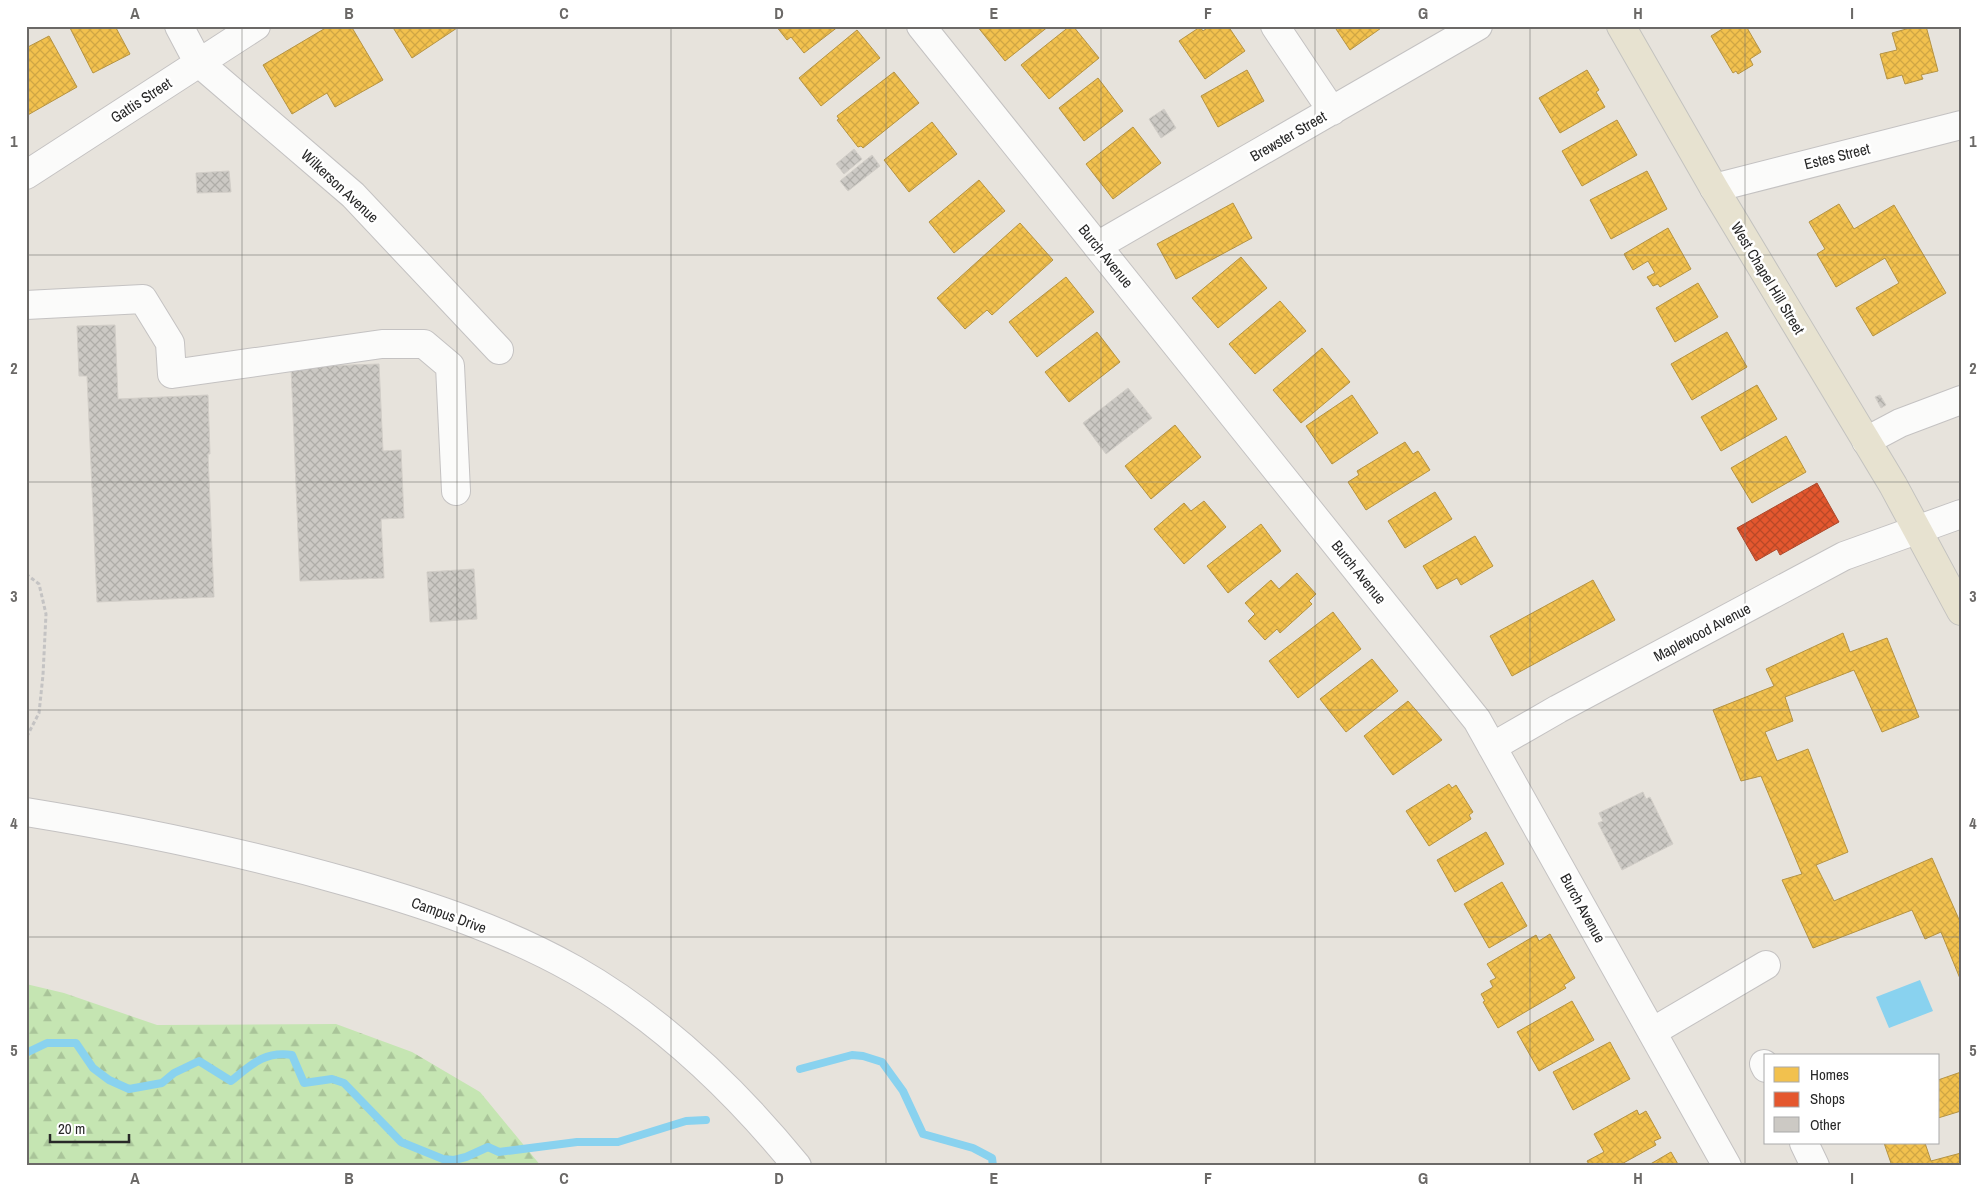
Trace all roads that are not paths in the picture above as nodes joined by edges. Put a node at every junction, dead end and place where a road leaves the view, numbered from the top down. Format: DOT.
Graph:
graph roads {
  1 [pos="179,26"];
  2 [pos="256,26"];
  3 [pos="921,26"];
  4 [pos="1275,26"];
  5 [pos="1478,26"];
  6 [pos="1621,26"];
  7 [pos="198,62"];
  8 [pos="1332,111"];
  9 [pos="1961,125"];
  10 [pos="26,175"];
  11 [pos="1714,188"];
  12 [pos="1098,246"];
  13 [pos="26,305"];
  14 [pos="499,350"];
  15 [pos="1961,400"];
  16 [pos="1866,441"];
  17 [pos="456,491"];
  18 [pos="1961,514"];
  19 [pos="1917,529"];
  20 [pos="1961,611"];
  21 [pos="1492,747"];
  22 [pos="26,812"];
  23 [pos="1766,965"];
  24 [pos="1652,1032"];
  25 [pos="1804,1144"];
  26 [pos="797,1166"];
  27 [pos="1727,1166"];
  28 [pos="1815,1166"];
  1 -- 7 [label="street, Wilkerson Avenue"];
  2 -- 7 [label="street, Gattis Street"];
  3 -- 12 [label="street, Burch Avenue"];
  4 -- 8 [label="street"];
  5 -- 8 [label="street, Brewster Street"];
  6 -- 11 [label="main road, West Chapel Hill Street"];
  7 -- 10 [label="street, Gattis Street"];
  7 -- 14 [label="street, Wilkerson Avenue"];
  8 -- 12 [label="street, Brewster Street"];
  9 -- 11 [label="street, Estes Street"];
  11 -- 16 [label="main road, West Chapel Hill Street"];
  12 -- 21 [label="street, Burch Avenue"];
  13 -- 17 [label="street"];
  15 -- 16 [label="street"];
  16 -- 19 [label="main road, West Chapel Hill Street"];
  18 -- 19 [label="street, Maplewood Avenue"];
  19 -- 20 [label="main road, West Chapel Hill Street"];
  19 -- 21 [label="street, Maplewood Avenue"];
  21 -- 24 [label="street, Burch Avenue"];
  22 -- 26 [label="street, Campus Drive"];
  23 -- 24 [label="street"];
  24 -- 27 [label="street, Burch Avenue"];
  25 -- 28 [label="street"];
}
